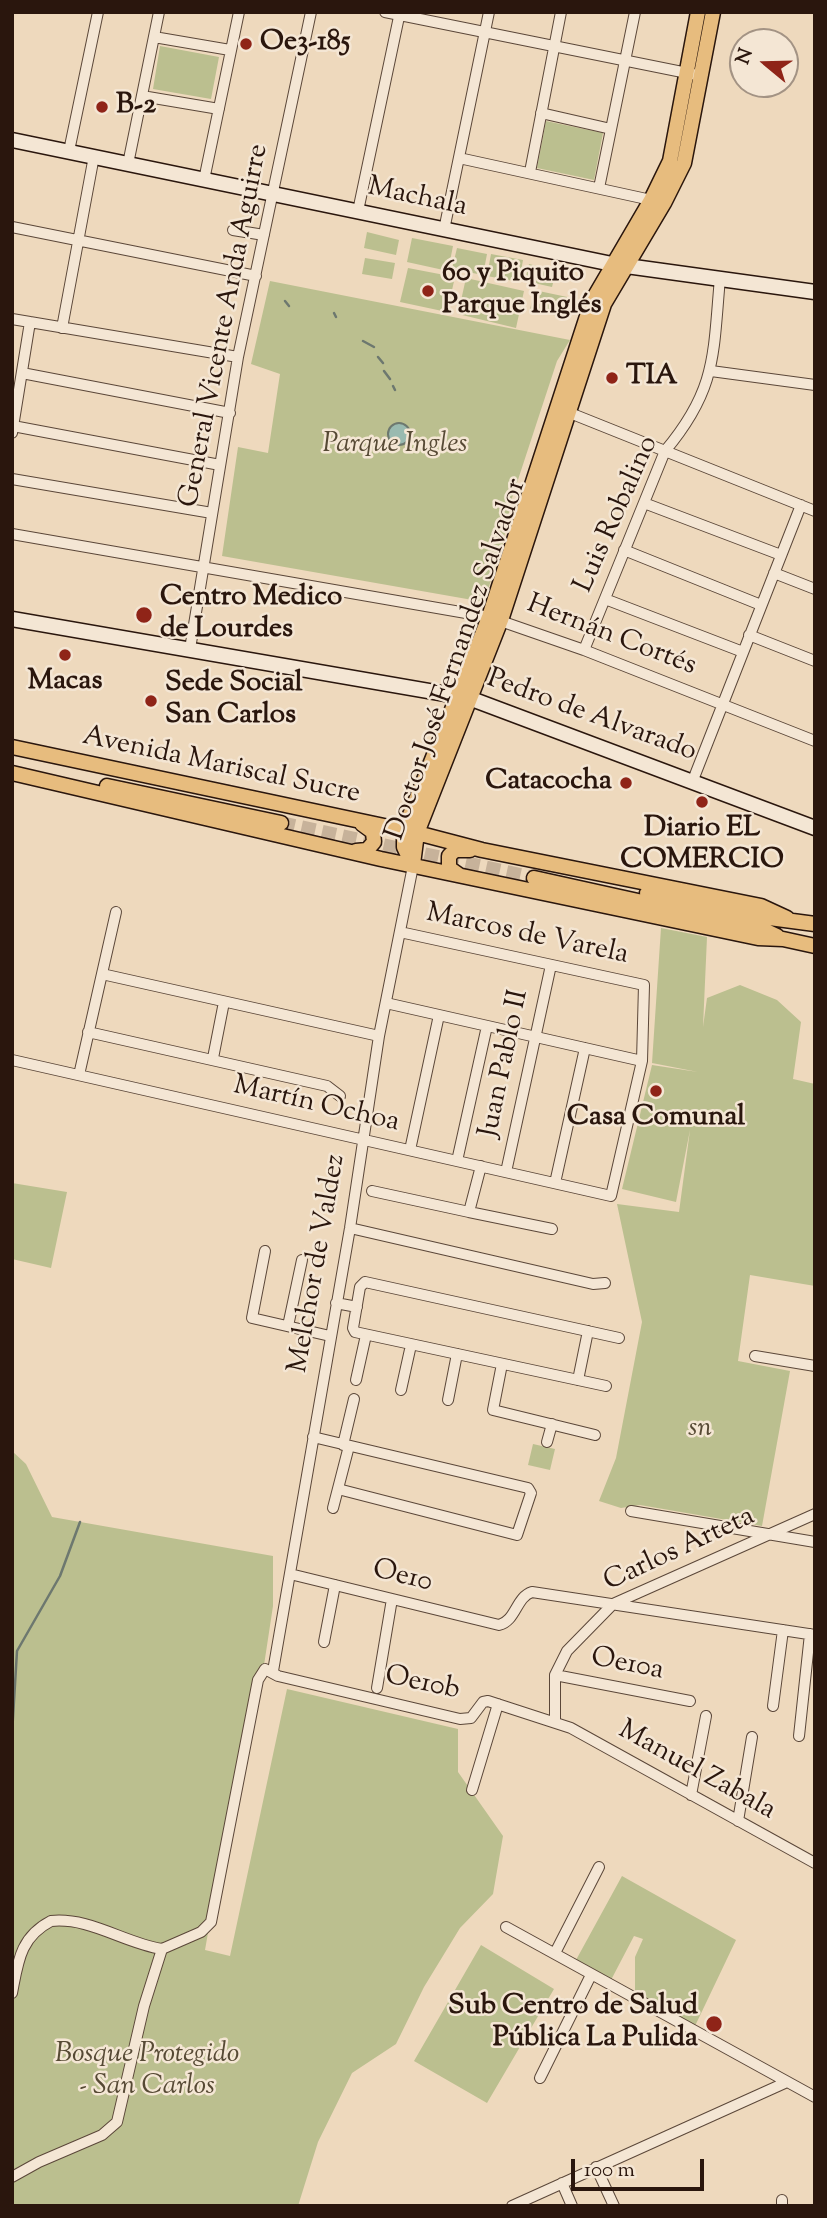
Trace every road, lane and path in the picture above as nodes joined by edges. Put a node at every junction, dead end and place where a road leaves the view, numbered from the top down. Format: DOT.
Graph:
graph roads {
  1 [pos="98,12"];
  2 [pos="159,12"];
  3 [pos="239,12"];
  4 [pos="311,12"];
  5 [pos="385,12"];
  6 [pos="489,12"];
  7 [pos="561,12"];
  8 [pos="635,12"];
  9 [pos="698,12"];
  10 [pos="713,12"];
  11 [pos="400,14"];
  12 [pos="485,32"];
  13 [pos="154,37"];
  14 [pos="555,46"];
  15 [pos="230,50"];
  16 [pos="625,61"];
  17 [pos="695,74"];
  18 [pos="142,96"];
  19 [pos="219,109"];
  20 [pos="541,113"];
  21 [pos="611,129"];
  22 [pos="12,140"];
  23 [pos="68,151"];
  24 [pos="94,156"];
  25 [pos="460,158"];
  26 [pos="128,164"];
  27 [pos="530,172"];
  28 [pos="204,180"];
  29 [pos="599,188"];
  30 [pos="274,195"];
  31 [pos="651,200"];
  32 [pos="358,211"];
  33 [pos="12,227"];
  34 [pos="233,230"];
  35 [pos="444,230"];
  36 [pos="264,235"];
  37 [pos="79,240"];
  38 [pos="612,264"];
  39 [pos="628,266"];
  40 [pos="256,276"];
  41 [pos="720,278"];
  42 [pos="815,292"];
  43 [pos="12,319"];
  44 [pos="30,323"];
  45 [pos="62,328"];
  46 [pos="238,357"];
  47 [pos="711,370"];
  48 [pos="22,373"];
  49 [pos="815,385"];
  50 [pos="16,391"];
  51 [pos="564,411"];
  52 [pos="230,413"];
  53 [pos="13,429"];
  54 [pos="665,451"];
  55 [pos="220,465"];
  56 [pos="12,478"];
  57 [pos="644,503"];
  58 [pos="801,505"];
  59 [pos="815,510"];
  60 [pos="212,513"];
  61 [pos="12,534"];
  62 [pos="624,550"];
  63 [pos="781,555"];
  64 [pos="202,566"];
  65 [pos="774,573"];
  66 [pos="815,589"];
  67 [pos="605,599"];
  68 [pos="761,605"];
  69 [pos="12,619"];
  70 [pos="495,619"];
  71 [pos="749,635"];
  72 [pos="190,649"];
  73 [pos="584,650"];
  74 [pos="743,652"];
  75 [pos="815,662"];
  76 [pos="463,696"];
  77 [pos="722,704"];
  78 [pos="815,741"];
  79 [pos="12,748"];
  80 [pos="12,772"];
  81 [pos="693,780"];
  82 [pos="362,823"];
  83 [pos="815,828"];
  84 [pos="410,831"];
  85 [pos="344,850"];
  86 [pos="482,850"];
  87 [pos="413,866"];
  88 [pos="461,875"];
  89 [pos="116,912"];
  90 [pos="787,918"];
  91 [pos="815,924"];
  92 [pos="400,932"];
  93 [pos="783,939"];
  94 [pos="815,946"];
  95 [pos="551,965"];
  96 [pos="102,974"];
  97 [pos="224,1002"];
  98 [pos="386,1003"];
  99 [pos="439,1015"];
  100 [pos="487,1026"];
  101 [pos="88,1032"];
  102 [pos="379,1036"];
  103 [pos="536,1037"];
  104 [pos="585,1048"];
  105 [pos="212,1058"];
  106 [pos="12,1060"];
  107 [pos="642,1061"];
  108 [pos="79,1075"];
  109 [pos="340,1096"];
  110 [pos="364,1140"];
  111 [pos="410,1150"];
  112 [pos="457,1161"];
  113 [pos="481,1167"];
  114 [pos="506,1172"];
  115 [pos="555,1183"];
  116 [pos="372,1191"];
  117 [pos="469,1212"];
  118 [pos="350,1228"];
  119 [pos="552,1229"];
  120 [pos="265,1251"];
  121 [pos="302,1260"];
  122 [pos="604,1283"];
  123 [pos="336,1303"];
  124 [pos="357,1307"];
  125 [pos="288,1326"];
  126 [pos="588,1331"];
  127 [pos="366,1335"];
  128 [pos="330,1336"];
  129 [pos="620,1338"];
  130 [pos="411,1345"];
  131 [pos="457,1354"];
  132 [pos="755,1356"];
  133 [pos="502,1364"];
  134 [pos="815,1366"];
  135 [pos="356,1380"];
  136 [pos="578,1380"];
  137 [pos="606,1386"];
  138 [pos="401,1390"];
  139 [pos="354,1399"];
  140 [pos="448,1400"];
  141 [pos="551,1424"];
  142 [pos="595,1435"];
  143 [pos="313,1437"];
  144 [pos="547,1442"];
  145 [pos="346,1445"];
  146 [pos="338,1489"];
  147 [pos="333,1508"];
  148 [pos="631,1511"];
  149 [pos="815,1514"];
  150 [pos="769,1535"];
  151 [pos="815,1542"];
  152 [pos="290,1574"];
  153 [pos="335,1585"];
  154 [pos="391,1599"];
  155 [pos="613,1604"];
  156 [pos="783,1630"];
  157 [pos="812,1635"];
  158 [pos="324,1642"];
  159 [pos="273,1671"];
  160 [pos="555,1675"];
  161 [pos="377,1688"];
  162 [pos="690,1701"];
  163 [pos="498,1704"];
  164 [pos="773,1706"];
  165 [pos="706,1716"];
  166 [pos="555,1721"];
  167 [pos="799,1736"];
  168 [pos="752,1737"];
  169 [pos="472,1790"];
  170 [pos="691,1795"];
  171 [pos="738,1821"];
  172 [pos="815,1863"];
  173 [pos="599,1867"];
  174 [pos="506,1927"];
  175 [pos="162,1949"];
  176 [pos="555,1953"];
  177 [pos="591,1975"];
  178 [pos="12,1993"];
  179 [pos="540,2078"];
  180 [pos="787,2082"];
  181 [pos="815,2097"];
  182 [pos="596,2167"];
  183 [pos="12,2177"];
  184 [pos="562,2183"];
  185 [pos="527,2203"];
  186 [pos="512,2206"];
  187 [pos="572,2206"];
  188 [pos="614,2206"];
  1 -- 23 [label="street"];
  2 -- 13 [label="street"];
  3 -- 15 [label="street"];
  4 -- 30 [label="street, General Vicente Anda Aguirre"];
  5 -- 11 [label="street"];
  6 -- 12 [label="street"];
  7 -- 14 [label="street"];
  8 -- 16 [label="street"];
  9 -- 17 [label="main road, Doctor José Fernandez Salvador"];
  10 -- 17 [label="main road, Doctor José Fernandez Salvador"];
  11 -- 12 [label="street"];
  11 -- 32 [label="street"];
  12 -- 14 [label="street"];
  12 -- 25 [label="street"];
  13 -- 15 [label="street"];
  13 -- 18 [label="street"];
  14 -- 16 [label="street"];
  14 -- 20 [label="street"];
  15 -- 19 [label="street"];
  16 -- 17 [label="street"];
  16 -- 21 [label="street"];
  17 -- 31 [label="main road, Doctor José Fernandez Salvador"];
  17 -- 39 [label="main road, Doctor José Fernandez Salvador"];
  18 -- 19 [label="street"];
  18 -- 26 [label="street"];
  19 -- 28 [label="street"];
  20 -- 21 [label="street"];
  20 -- 27 [label="street"];
  21 -- 29 [label="street"];
  22 -- 23 [label="main road, Machala"];
  23 -- 24 [label="main road, Machala"];
  24 -- 26 [label="main road, Machala"];
  24 -- 37 [label="street"];
  25 -- 27 [label="street"];
  25 -- 35 [label="street"];
  26 -- 28 [label="main road, Machala"];
  27 -- 29 [label="street"];
  28 -- 30 [label="main road, Machala"];
  29 -- 31 [label="street"];
  30 -- 32 [label="main road, Machala"];
  30 -- 36 [label="street, General Vicente Anda Aguirre"];
  31 -- 38 [label="main road, Doctor José Fernandez Salvador"];
  32 -- 35 [label="main road, Machala"];
  33 -- 37 [label="street"];
  34 -- 36 [label="street"];
  35 -- 38 [label="main road, Machala"];
  36 -- 40 [label="street, General Vicente Anda Aguirre"];
  37 -- 40 [label="street"];
  37 -- 45 [label="street"];
  38 -- 39 [label="main road, Machala"];
  38 -- 51 [label="main road, Doctor José Fernandez Salvador"];
  39 -- 41 [label="main road, Machala"];
  39 -- 51 [label="main road, Doctor José Fernandez Salvador"];
  40 -- 46 [label="street, General Vicente Anda Aguirre"];
  41 -- 42 [label="main road, Machala"];
  41 -- 47 [label="street, Luis Robalino"];
  43 -- 44 [label="street"];
  44 -- 45 [label="street"];
  44 -- 48 [label="street"];
  45 -- 46 [label="street"];
  46 -- 52 [label="street, General Vicente Anda Aguirre"];
  47 -- 49 [label="street"];
  47 -- 54 [label="street, Luis Robalino"];
  48 -- 50 [label="street"];
  48 -- 52 [label="street"];
  50 -- 53 [label="street"];
  51 -- 54 [label="street"];
  51 -- 70 [label="main road, Doctor José Fernandez Salvador"];
  52 -- 55 [label="street, General Vicente Anda Aguirre"];
  53 -- 55 [label="street"];
  54 -- 57 [label="street, Luis Robalino"];
  54 -- 58 [label="street"];
  55 -- 60 [label="street, General Vicente Anda Aguirre"];
  56 -- 60 [label="street"];
  57 -- 62 [label="street, Luis Robalino"];
  57 -- 63 [label="street"];
  58 -- 59 [label="street"];
  58 -- 63 [label="street"];
  60 -- 64 [label="street, General Vicente Anda Aguirre"];
  61 -- 64 [label="street, Hernán Cortés"];
  62 -- 67 [label="street, Luis Robalino"];
  62 -- 68 [label="street"];
  63 -- 65 [label="street"];
  64 -- 70 [label="street, Hernán Cortés"];
  64 -- 72 [label="street, General Vicente Anda Aguirre"];
  65 -- 66 [label="street"];
  65 -- 68 [label="street"];
  67 -- 73 [label="street, Luis Robalino"];
  67 -- 74 [label="street"];
  68 -- 71 [label="street"];
  69 -- 72 [label="main road, Pedro de Alvarado"];
  70 -- 73 [label="street, Hernán Cortés"];
  70 -- 76 [label="main road, Doctor José Fernandez Salvador"];
  71 -- 74 [label="street"];
  71 -- 75 [label="street"];
  72 -- 76 [label="main road, Pedro de Alvarado"];
  73 -- 77 [label="street, Hernán Cortés"];
  74 -- 77 [label="street"];
  76 -- 81 [label="main road, Pedro de Alvarado"];
  76 -- 84 [label="main road, Doctor José Fernandez Salvador"];
  77 -- 78 [label="street, Hernán Cortés"];
  77 -- 81 [label="street"];
  79 -- 80 [label="main road, Avenida Mariscal Sucre"];
  79 -- 82 [label="main road, Avenida Mariscal Sucre"];
  80 -- 85 [label="main road, Avenida Mariscal Sucre"];
  81 -- 83 [label="main road, Pedro de Alvarado"];
  82 -- 84 [label="main road, Avenida Mariscal Sucre"];
  82 -- 85 [label="main road"];
  84 -- 86 [label="main road, Avenida Mariscal Sucre"];
  84 -- 87 [label="main road, Doctor José Fernandez Salvador"];
  85 -- 87 [label="main road, Avenida Mariscal Sucre"];
  86 -- 88 [label="main road"];
  86 -- 90 [label="main road, Avenida Mariscal Sucre"];
  87 -- 88 [label="main road, Avenida Mariscal Sucre"];
  87 -- 92 [label="street, Melchor de Valdez"];
  88 -- 93 [label="main road, Avenida Mariscal Sucre"];
  89 -- 96 [label="street"];
  90 -- 91 [label="main road, Avenida Mariscal Sucre"];
  90 -- 93 [label="main road, Avenida Mariscal Sucre"];
  92 -- 95 [label="street, Marcos de Varela"];
  92 -- 98 [label="street, Melchor de Valdez"];
  93 -- 94 [label="main road, Avenida Mariscal Sucre"];
  95 -- 103 [label="street, Juan Pablo II"];
  95 -- 107 [label="street, Marcos de Varela"];
  96 -- 97 [label="street"];
  96 -- 101 [label="street"];
  97 -- 102 [label="street"];
  97 -- 105 [label="street"];
  98 -- 99 [label="street"];
  98 -- 102 [label="street, Melchor de Valdez"];
  99 -- 100 [label="street"];
  99 -- 111 [label="street"];
  100 -- 103 [label="street"];
  100 -- 112 [label="street"];
  101 -- 105 [label="street"];
  101 -- 108 [label="street"];
  102 -- 110 [label="street, Melchor de Valdez"];
  103 -- 104 [label="street"];
  103 -- 114 [label="street, Juan Pablo II"];
  104 -- 107 [label="street"];
  104 -- 115 [label="street"];
  105 -- 109 [label="street"];
  106 -- 108 [label="street, Martín Ochoa"];
  107 -- 115 [label="street, Martín Ochoa"];
  108 -- 110 [label="street, Martín Ochoa"];
  110 -- 111 [label="street, Martín Ochoa"];
  110 -- 118 [label="street, Melchor de Valdez"];
  111 -- 112 [label="street, Martín Ochoa"];
  112 -- 113 [label="street, Martín Ochoa"];
  113 -- 114 [label="street, Martín Ochoa"];
  113 -- 117 [label="street"];
  114 -- 115 [label="street, Martín Ochoa"];
  116 -- 117 [label="street"];
  117 -- 119 [label="street"];
  118 -- 122 [label="street"];
  118 -- 123 [label="street, Melchor de Valdez"];
  120 -- 125 [label="street"];
  121 -- 125 [label="street"];
  123 -- 124 [label="street"];
  123 -- 128 [label="street, Melchor de Valdez"];
  124 -- 126 [label="street"];
  124 -- 127 [label="street"];
  125 -- 128 [label="street"];
  126 -- 129 [label="street"];
  126 -- 136 [label="street"];
  127 -- 130 [label="street"];
  127 -- 135 [label="street"];
  128 -- 143 [label="street, Melchor de Valdez"];
  130 -- 131 [label="street"];
  130 -- 138 [label="street"];
  131 -- 133 [label="street"];
  131 -- 140 [label="street"];
  132 -- 134 [label="street"];
  133 -- 136 [label="street"];
  133 -- 141 [label="street"];
  136 -- 137 [label="street"];
  139 -- 145 [label="street"];
  141 -- 142 [label="street"];
  141 -- 144 [label="street"];
  143 -- 145 [label="street"];
  143 -- 152 [label="street, Melchor de Valdez"];
  145 -- 146 [label="street"];
  145 -- 146 [label="street"];
  146 -- 147 [label="street"];
  148 -- 150 [label="street"];
  149 -- 150 [label="street, Carlos Arteta"];
  150 -- 151 [label="street"];
  150 -- 155 [label="street, Carlos Arteta"];
  152 -- 153 [label="street, Oe10"];
  152 -- 159 [label="street, Melchor de Valdez"];
  153 -- 154 [label="street, Oe10"];
  153 -- 158 [label="street"];
  154 -- 155 [label="street, Oe10"];
  154 -- 161 [label="street"];
  155 -- 156 [label="street"];
  155 -- 160 [label="street, Carlos Arteta"];
  156 -- 157 [label="street"];
  156 -- 164 [label="street"];
  157 -- 167 [label="street"];
  159 -- 163 [label="street, Oe10b"];
  159 -- 175 [label="street"];
  160 -- 162 [label="street, Oe10a"];
  160 -- 166 [label="street"];
  163 -- 166 [label="street, Oe10b"];
  163 -- 169 [label="street"];
  165 -- 170 [label="street"];
  166 -- 170 [label="street, Manuel Zabala"];
  168 -- 171 [label="street"];
  170 -- 171 [label="street, Manuel Zabala"];
  171 -- 172 [label="street, Manuel Zabala"];
  173 -- 176 [label="street"];
  174 -- 176 [label="street"];
  175 -- 178 [label="street"];
  175 -- 183 [label="street"];
  176 -- 177 [label="street"];
  177 -- 179 [label="street"];
  177 -- 180 [label="street"];
  180 -- 181 [label="street"];
  180 -- 182 [label="street"];
  182 -- 184 [label="street"];
  182 -- 188 [label="street"];
  184 -- 185 [label="street"];
  184 -- 187 [label="street"];
  185 -- 186 [label="street"];
}
